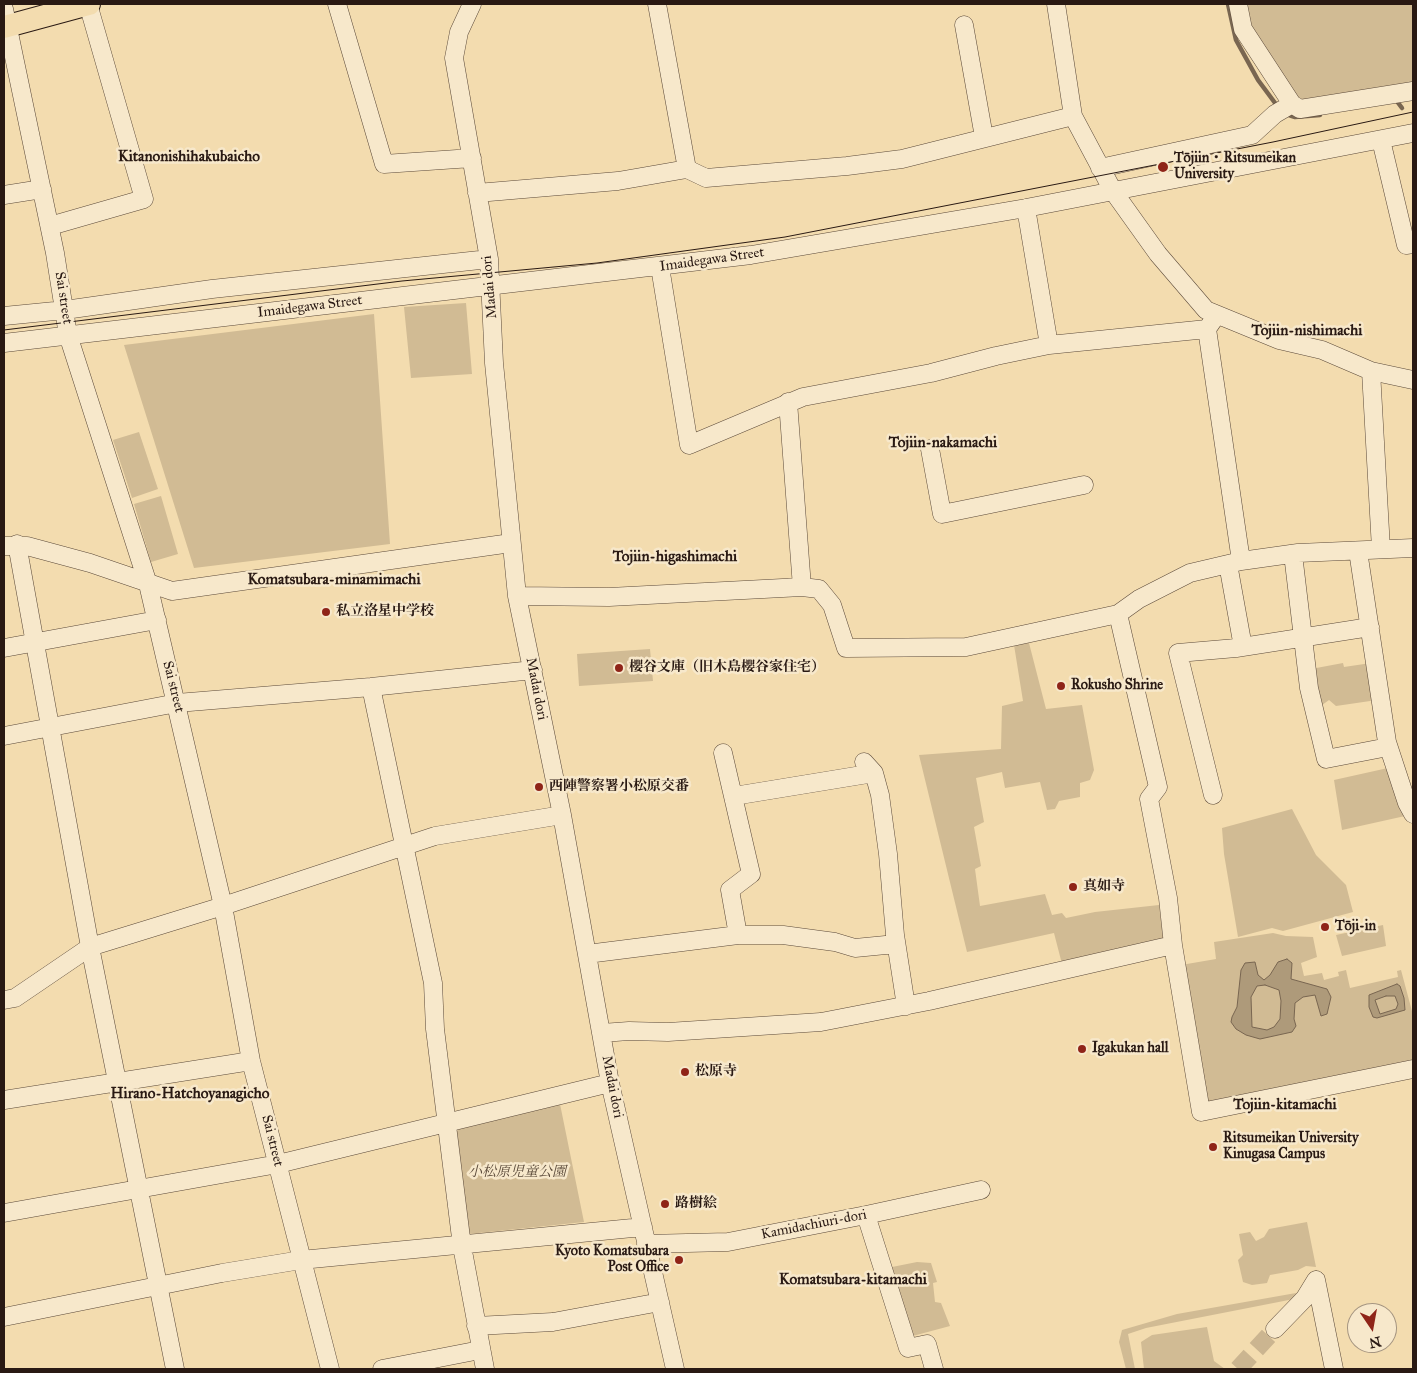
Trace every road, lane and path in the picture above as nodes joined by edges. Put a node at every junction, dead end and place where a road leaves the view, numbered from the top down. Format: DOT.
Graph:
graph roads {
  1 [pos="89,4"];
  2 [pos="336,4"];
  3 [pos="472,4"];
  4 [pos="657,4"];
  5 [pos="1056,4"];
  6 [pos="1238,4"];
  7 [pos="5,21"];
  8 [pos="964,25"];
  9 [pos="1413,91"];
  10 [pos="1284,109"];
  11 [pos="1073,116"];
  12 [pos="1413,134"];
  13 [pos="984,138"];
  14 [pos="1381,140"];
  15 [pos="472,158"];
  16 [pos="1100,168"];
  17 [pos="687,169"];
  18 [pos="42,190"];
  19 [pos="1112,191"];
  20 [pos="477,193"];
  21 [pos="4,195"];
  22 [pos="1026,208"];
  23 [pos="50,226"];
  24 [pos="1413,244"];
  25 [pos="489,258"];
  26 [pos="660,267"];
  27 [pos="491,286"];
  28 [pos="65,310"];
  29 [pos="4,316"];
  30 [pos="1212,323"];
  31 [pos="68,335"];
  32 [pos="4,343"];
  33 [pos="1048,345"];
  34 [pos="1371,371"];
  35 [pos="1413,380"];
  36 [pos="788,402"];
  37 [pos="930,449"];
  38 [pos="1084,485"];
  39 [pos="511,543"];
  40 [pos="10,545"];
  41 [pos="1413,548"];
  42 [pos="1381,549"];
  43 [pos="1358,551"];
  44 [pos="1293,554"];
  45 [pos="1234,562"];
  46 [pos="148,584"];
  47 [pos="802,587"];
  48 [pos="517,596"];
  49 [pos="1118,614"];
  50 [pos="156,620"];
  51 [pos="1370,626"];
  52 [pos="1303,637"];
  53 [pos="35,642"];
  54 [pos="1243,647"];
  55 [pos="4,648"];
  56 [pos="532,670"];
  57 [pos="371,687"];
  58 [pos="177,703"];
  59 [pos="50,728"];
  60 [pos="4,736"];
  61 [pos="1388,747"];
  62 [pos="723,753"];
  63 [pos="1212,795"];
  64 [pos="734,796"];
  65 [pos="1413,814"];
  66 [pos="562,815"];
  67 [pos="406,846"];
  68 [pos="224,906"];
  69 [pos="738,935"];
  70 [pos="896,944"];
  71 [pos="1173,946"];
  72 [pos="90,947"];
  73 [pos="587,954"];
  74 [pos="4,1000"];
  75 [pos="906,1006"];
  76 [pos="602,1033"];
  77 [pos="251,1061"];
  78 [pos="1413,1069"];
  79 [pos="117,1082"];
  80 [pos="610,1083"];
  81 [pos="4,1100"];
  82 [pos="447,1122"];
  83 [pos="278,1164"];
  84 [pos="138,1188"];
  85 [pos="980,1190"];
  86 [pos="4,1213"];
  87 [pos="866,1215"];
  88 [pos="644,1236"];
  89 [pos="462,1246"];
  90 [pos="301,1260"];
  91 [pos="158,1286"];
  92 [pos="660,1302"];
  93 [pos="4,1317"];
  94 [pos="476,1326"];
  95 [pos="1275,1329"];
  96 [pos="480,1350"];
  97 [pos="175,1369"];
  98 [pos="330,1369"];
  99 [pos="382,1369"];
  100 [pos="485,1369"];
  101 [pos="675,1369"];
  102 [pos="934,1369"];
  103 [pos="1334,1369"];
  1 -- 7 [label="main road"];
  1 -- 23 [label="street"];
  2 -- 15 [label="street"];
  3 -- 15 [label="street, Madai dori"];
  4 -- 17 [label="street"];
  5 -- 11 [label="street"];
  6 -- 10 [label="street"];
  7 -- 18 [label="street, Sai street"];
  8 -- 13 [label="street"];
  9 -- 10 [label="street"];
  10 -- 16 [label="street"];
  11 -- 13 [label="street"];
  11 -- 16 [label="street"];
  12 -- 14 [label="street, Imaidegawa Street"];
  13 -- 17 [label="street"];
  14 -- 19 [label="street, Imaidegawa Street"];
  14 -- 24 [label="street"];
  15 -- 20 [label="street, Madai dori"];
  16 -- 19 [label="street"];
  17 -- 20 [label="street"];
  18 -- 21 [label="street"];
  18 -- 23 [label="street, Sai street"];
  19 -- 22 [label="street, Imaidegawa Street"];
  19 -- 30 [label="street"];
  20 -- 25 [label="street, Madai dori"];
  22 -- 26 [label="street, Imaidegawa Street"];
  22 -- 33 [label="street"];
  23 -- 28 [label="street, Sai street"];
  25 -- 27 [label="street, Madai dori"];
  25 -- 28 [label="street"];
  26 -- 27 [label="street, Imaidegawa Street"];
  26 -- 36 [label="street"];
  27 -- 31 [label="street, Imaidegawa Street"];
  27 -- 39 [label="street, Madai dori"];
  28 -- 29 [label="street"];
  28 -- 31 [label="street, Sai street"];
  30 -- 33 [label="street"];
  30 -- 34 [label="street"];
  30 -- 45 [label="street"];
  31 -- 32 [label="street, Imaidegawa Street"];
  31 -- 46 [label="street, Sai street"];
  33 -- 36 [label="street"];
  34 -- 35 [label="street"];
  34 -- 42 [label="street"];
  36 -- 47 [label="street"];
  37 -- 38 [label="street"];
  39 -- 46 [label="street"];
  39 -- 48 [label="street, Madai dori"];
  40 -- 46 [label="street"];
  40 -- 53 [label="street"];
  41 -- 42 [label="street"];
  42 -- 43 [label="street"];
  43 -- 44 [label="street"];
  43 -- 51 [label="street"];
  44 -- 45 [label="street"];
  44 -- 52 [label="street"];
  45 -- 49 [label="street"];
  45 -- 54 [label="street"];
  46 -- 50 [label="street, Sai street"];
  47 -- 48 [label="street"];
  47 -- 49 [label="street"];
  48 -- 56 [label="street, Madai dori"];
  49 -- 71 [label="street"];
  50 -- 53 [label="street"];
  50 -- 58 [label="street, Sai street"];
  51 -- 52 [label="street"];
  51 -- 61 [label="street"];
  52 -- 54 [label="street"];
  52 -- 61 [label="street"];
  53 -- 55 [label="street"];
  53 -- 59 [label="street"];
  54 -- 63 [label="street"];
  56 -- 57 [label="street"];
  56 -- 66 [label="street, Madai dori"];
  57 -- 58 [label="street"];
  57 -- 67 [label="street"];
  58 -- 59 [label="street"];
  58 -- 68 [label="street, Sai street"];
  59 -- 60 [label="street"];
  59 -- 72 [label="street"];
  61 -- 65 [label="street"];
  62 -- 64 [label="street"];
  64 -- 69 [label="street"];
  64 -- 70 [label="street"];
  66 -- 67 [label="street"];
  66 -- 73 [label="street, Madai dori"];
  67 -- 68 [label="street"];
  67 -- 82 [label="street"];
  68 -- 72 [label="street"];
  68 -- 77 [label="street, Sai street"];
  69 -- 70 [label="street"];
  69 -- 73 [label="street"];
  70 -- 75 [label="street"];
  71 -- 75 [label="street"];
  71 -- 78 [label="street"];
  72 -- 74 [label="street"];
  72 -- 79 [label="street"];
  73 -- 76 [label="street, Madai dori"];
  75 -- 76 [label="street"];
  76 -- 80 [label="street, Madai dori"];
  77 -- 79 [label="street"];
  77 -- 83 [label="street, Sai street"];
  79 -- 81 [label="street"];
  79 -- 84 [label="street"];
  80 -- 82 [label="street"];
  80 -- 88 [label="street, Madai dori"];
  82 -- 83 [label="street"];
  82 -- 89 [label="street"];
  83 -- 84 [label="street"];
  83 -- 90 [label="street, Sai street"];
  84 -- 86 [label="street"];
  84 -- 91 [label="street"];
  85 -- 87 [label="street, Kamidachiuri-dori"];
  87 -- 88 [label="street, Kamidachiuri-dori"];
  87 -- 102 [label="street"];
  88 -- 89 [label="street, Kamidachiuri-dori"];
  88 -- 92 [label="street, Madai dori"];
  89 -- 90 [label="street, Kamidachiuri-dori"];
  89 -- 94 [label="street"];
  90 -- 91 [label="street, Kamidachiuri-dori"];
  90 -- 98 [label="street, Sai street"];
  91 -- 93 [label="street, Kamidachiuri-dori"];
  91 -- 97 [label="street"];
  92 -- 94 [label="street"];
  92 -- 101 [label="street, Madai dori"];
  94 -- 96 [label="street"];
  95 -- 103 [label="street"];
  96 -- 99 [label="street"];
  96 -- 100 [label="street"];
}
